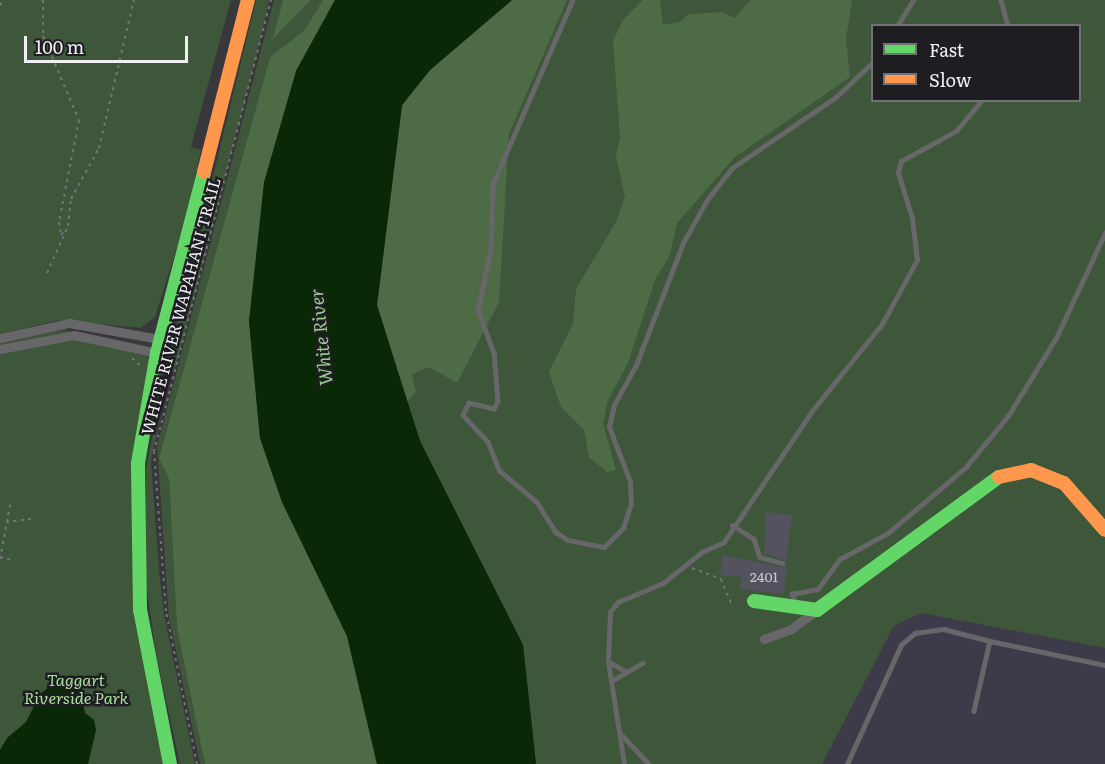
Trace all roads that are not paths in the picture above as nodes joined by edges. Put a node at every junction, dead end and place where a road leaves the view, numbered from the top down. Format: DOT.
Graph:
graph roads {
  1 [pos="248,0"];
  2 [pos="573,0"];
  3 [pos="913,0"];
  4 [pos="1000,0"];
  5 [pos="898,24"];
  6 [pos="1007,24"];
  7 [pos="871,65"];
  8 [pos="980,102"];
  9 [pos="1105,233"];
  10 [pos="0,338"];
  11 [pos="158,346"];
  12 [pos="0,350"];
  13 [pos="732,525"];
  14 [pos="1105,530"];
  15 [pos="782,562"];
  16 [pos="754,601"];
  17 [pos="797,607"];
  18 [pos="817,610"];
  19 [pos="764,639"];
  20 [pos="990,641"];
  21 [pos="609,662"];
  22 [pos="642,663"];
  23 [pos="1105,664"];
  24 [pos="625,671"];
  25 [pos="613,680"];
  26 [pos="974,711"];
  27 [pos="620,733"];
  28 [pos="170,764"];
  29 [pos="624,764"];
  30 [pos="649,764"];
  31 [pos="847,764"];
  1 -- 11 [label="street"];
  2 -- 7 [label="lane"];
  3 -- 5 [label="lane"];
  4 -- 6 [label="lane"];
  8 -- 13 [label="lane"];
  9 -- 17 [label="lane"];
  10 -- 11 [label="street"];
  11 -- 12 [label="street"];
  11 -- 28 [label="street"];
  13 -- 15 [label="lane"];
  13 -- 21 [label="lane"];
  14 -- 18 [label="street"];
  16 -- 17 [label="street"];
  17 -- 18 [label="street"];
  18 -- 19 [label="street"];
  20 -- 23 [label="lane"];
  20 -- 26 [label="lane"];
  20 -- 31 [label="lane"];
  21 -- 24 [label="lane"];
  21 -- 25 [label="lane"];
  22 -- 24 [label="lane"];
  24 -- 25 [label="lane"];
  25 -- 27 [label="lane"];
  27 -- 29 [label="lane"];
  27 -- 30 [label="lane"];
}
